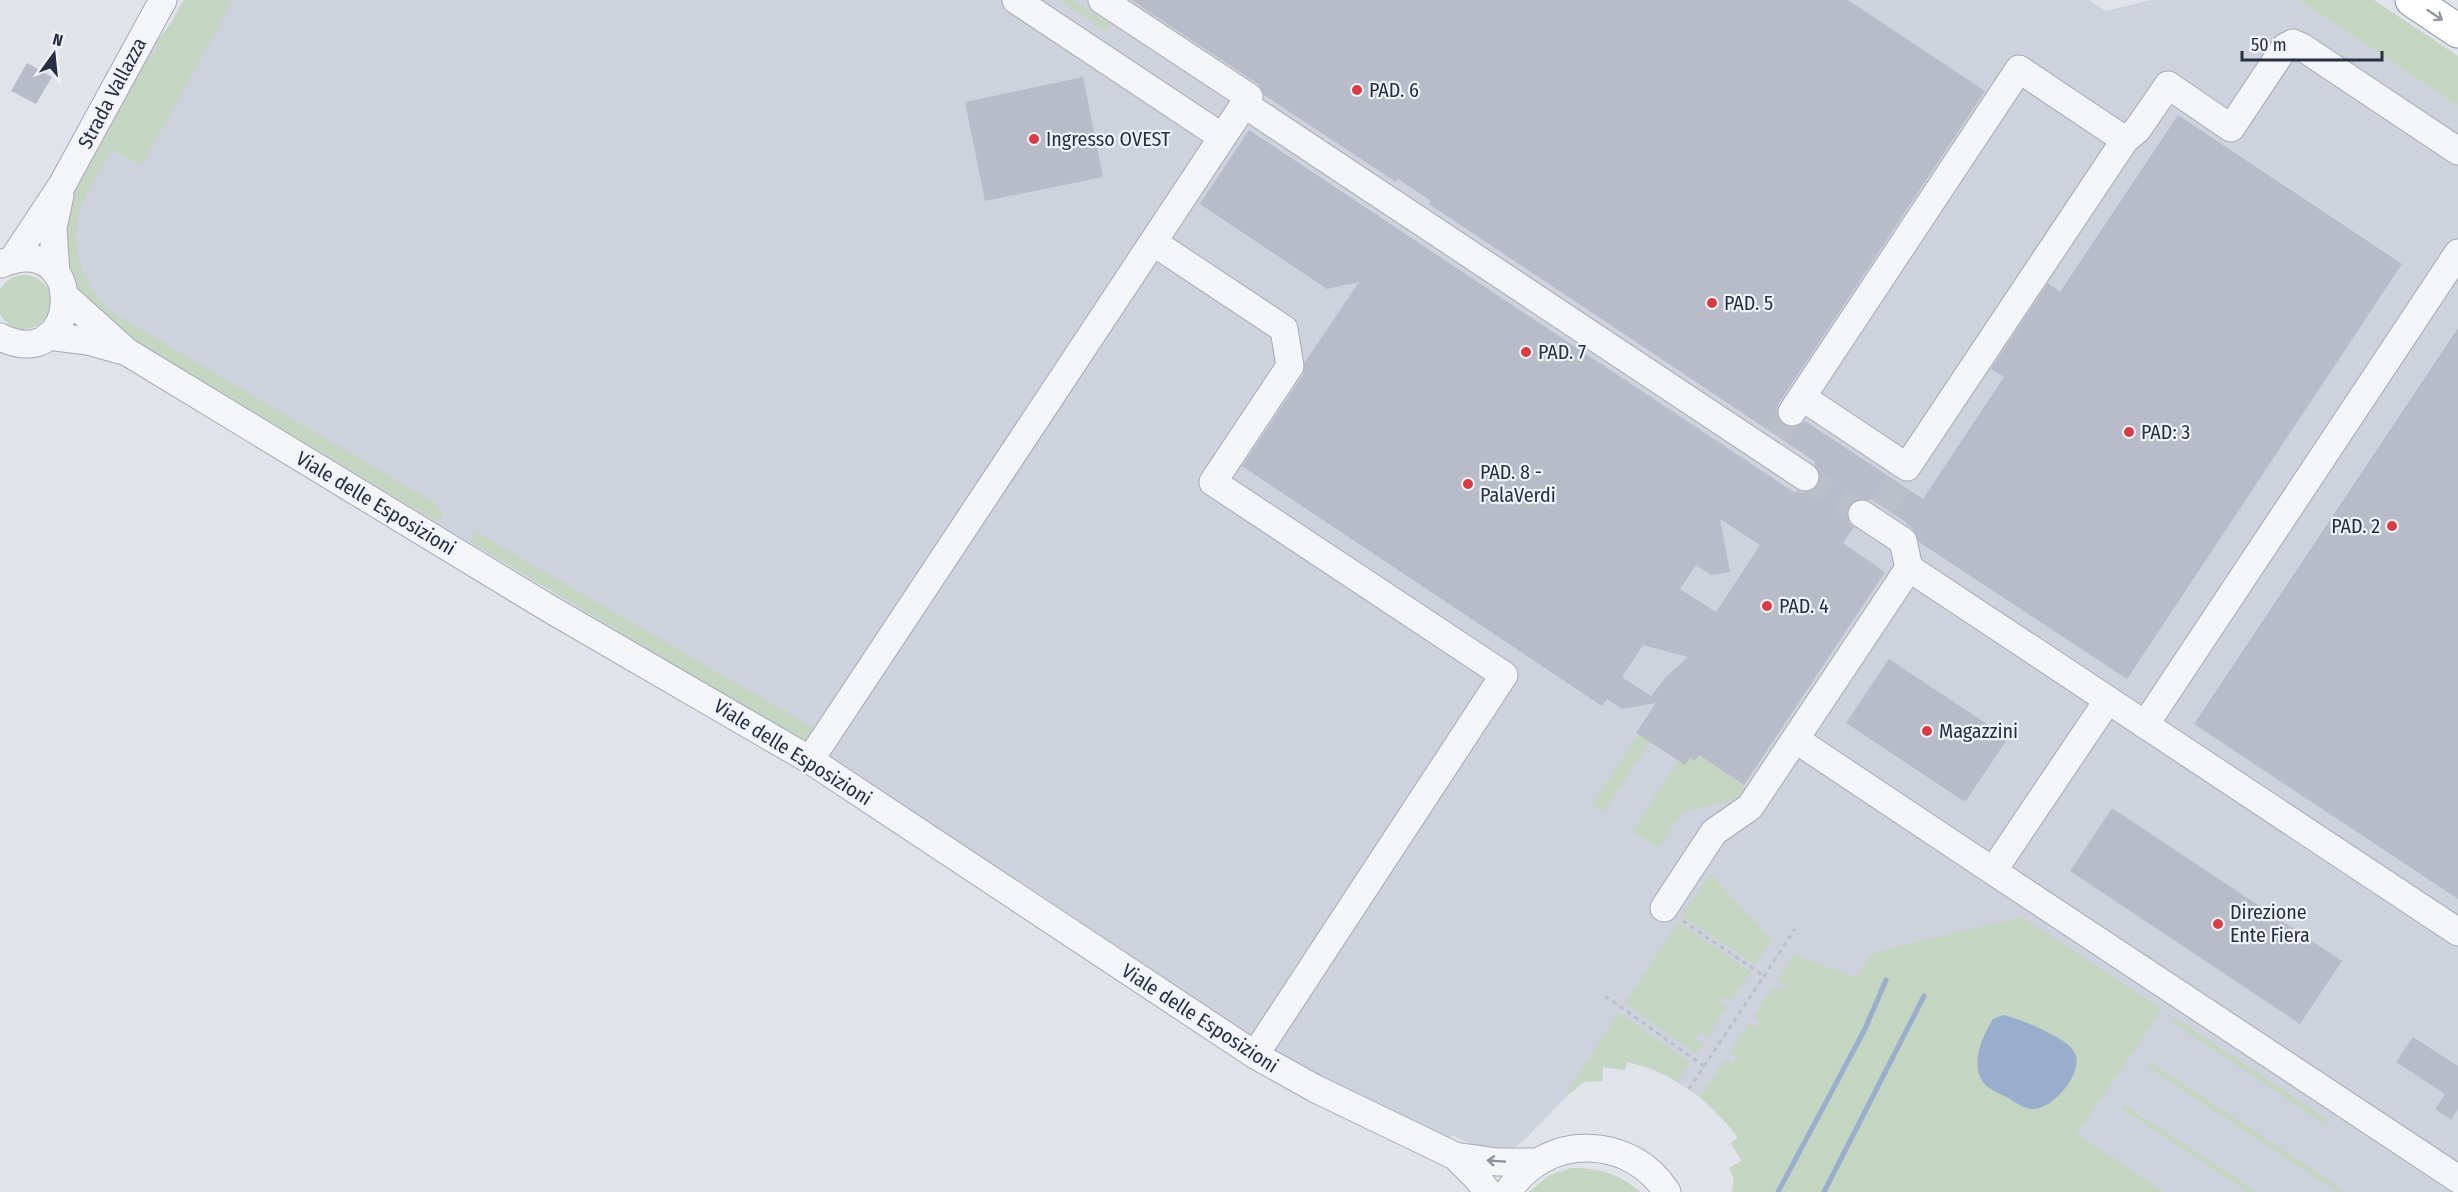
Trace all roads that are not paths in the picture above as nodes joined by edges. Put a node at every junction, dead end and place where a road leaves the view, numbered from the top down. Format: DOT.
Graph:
graph roads {
  1 [pos="163,0"];
  2 [pos="1016,0"];
  3 [pos="1102,0"];
  4 [pos="2412,0"];
  5 [pos="2458,31"];
  6 [pos="1244,104"];
  7 [pos="1222,137"];
  8 [pos="2125,140"];
  9 [pos="2458,151"];
  10 [pos="62,185"];
  11 [pos="1153,242"];
  12 [pos="2458,254"];
  13 [pos="4,263"];
  14 [pos="61,285"];
  15 [pos="48,336"];
  16 [pos="8,346"];
  17 [pos="127,352"];
  18 [pos="1805,477"];
  19 [pos="1872,514"];
  20 [pos="1909,568"];
  21 [pos="2108,700"];
  22 [pos="2145,724"];
  23 [pos="1795,739"];
  24 [pos="810,760"];
  25 [pos="1993,871"];
  26 [pos="1664,908"];
  27 [pos="2458,932"];
  28 [pos="1255,1055"];
  29 [pos="1455,1156"];
  30 [pos="1536,1162"];
  31 [pos="2458,1179"];
  32 [pos="1488,1192"];
  33 [pos="1508,1192"];
  34 [pos="1667,1192"];
  1 -- 10 [label="street, Strada Vallazza"];
  2 -- 7 [label="street"];
  3 -- 6 [label="street"];
  4 -- 5 [label="highway, one-way"];
  6 -- 7 [label="street"];
  6 -- 18 [label="street"];
  7 -- 11 [label="street"];
  8 -- 8 [label="street"];
  8 -- 9 [label="street"];
  10 -- 13 [label="street, Strada Vallazza"];
  10 -- 14 [label="street, Strada Vallazza"];
  11 -- 24 [label="street"];
  11 -- 28 [label="street"];
  12 -- 22 [label="street"];
  13 -- 14 [label="street, Strada Vallazza"];
  14 -- 15 [label="street, Strada Vallazza"];
  14 -- 17 [label="street, Viale delle Esposizioni"];
  15 -- 16 [label="street"];
  15 -- 17 [label="street, Viale delle Esposizioni"];
  17 -- 24 [label="street, Viale delle Esposizioni"];
  19 -- 20 [label="street"];
  20 -- 21 [label="street"];
  20 -- 23 [label="street"];
  21 -- 22 [label="street"];
  21 -- 25 [label="street"];
  22 -- 27 [label="street"];
  23 -- 25 [label="street"];
  23 -- 26 [label="street"];
  24 -- 28 [label="street, Viale delle Esposizioni"];
  25 -- 31 [label="street"];
  28 -- 29 [label="street, Viale delle Esposizioni"];
  30 -- 29 [label="street, Viale delle Esposizioni, one-way"];
  29 -- 32 [label="street, Viale delle Esposizioni"];
  30 -- 33 [label="street, Viale delle Esposizioni"];
  30 -- 34 [label="street, Viale delle Esposizioni"];
}
